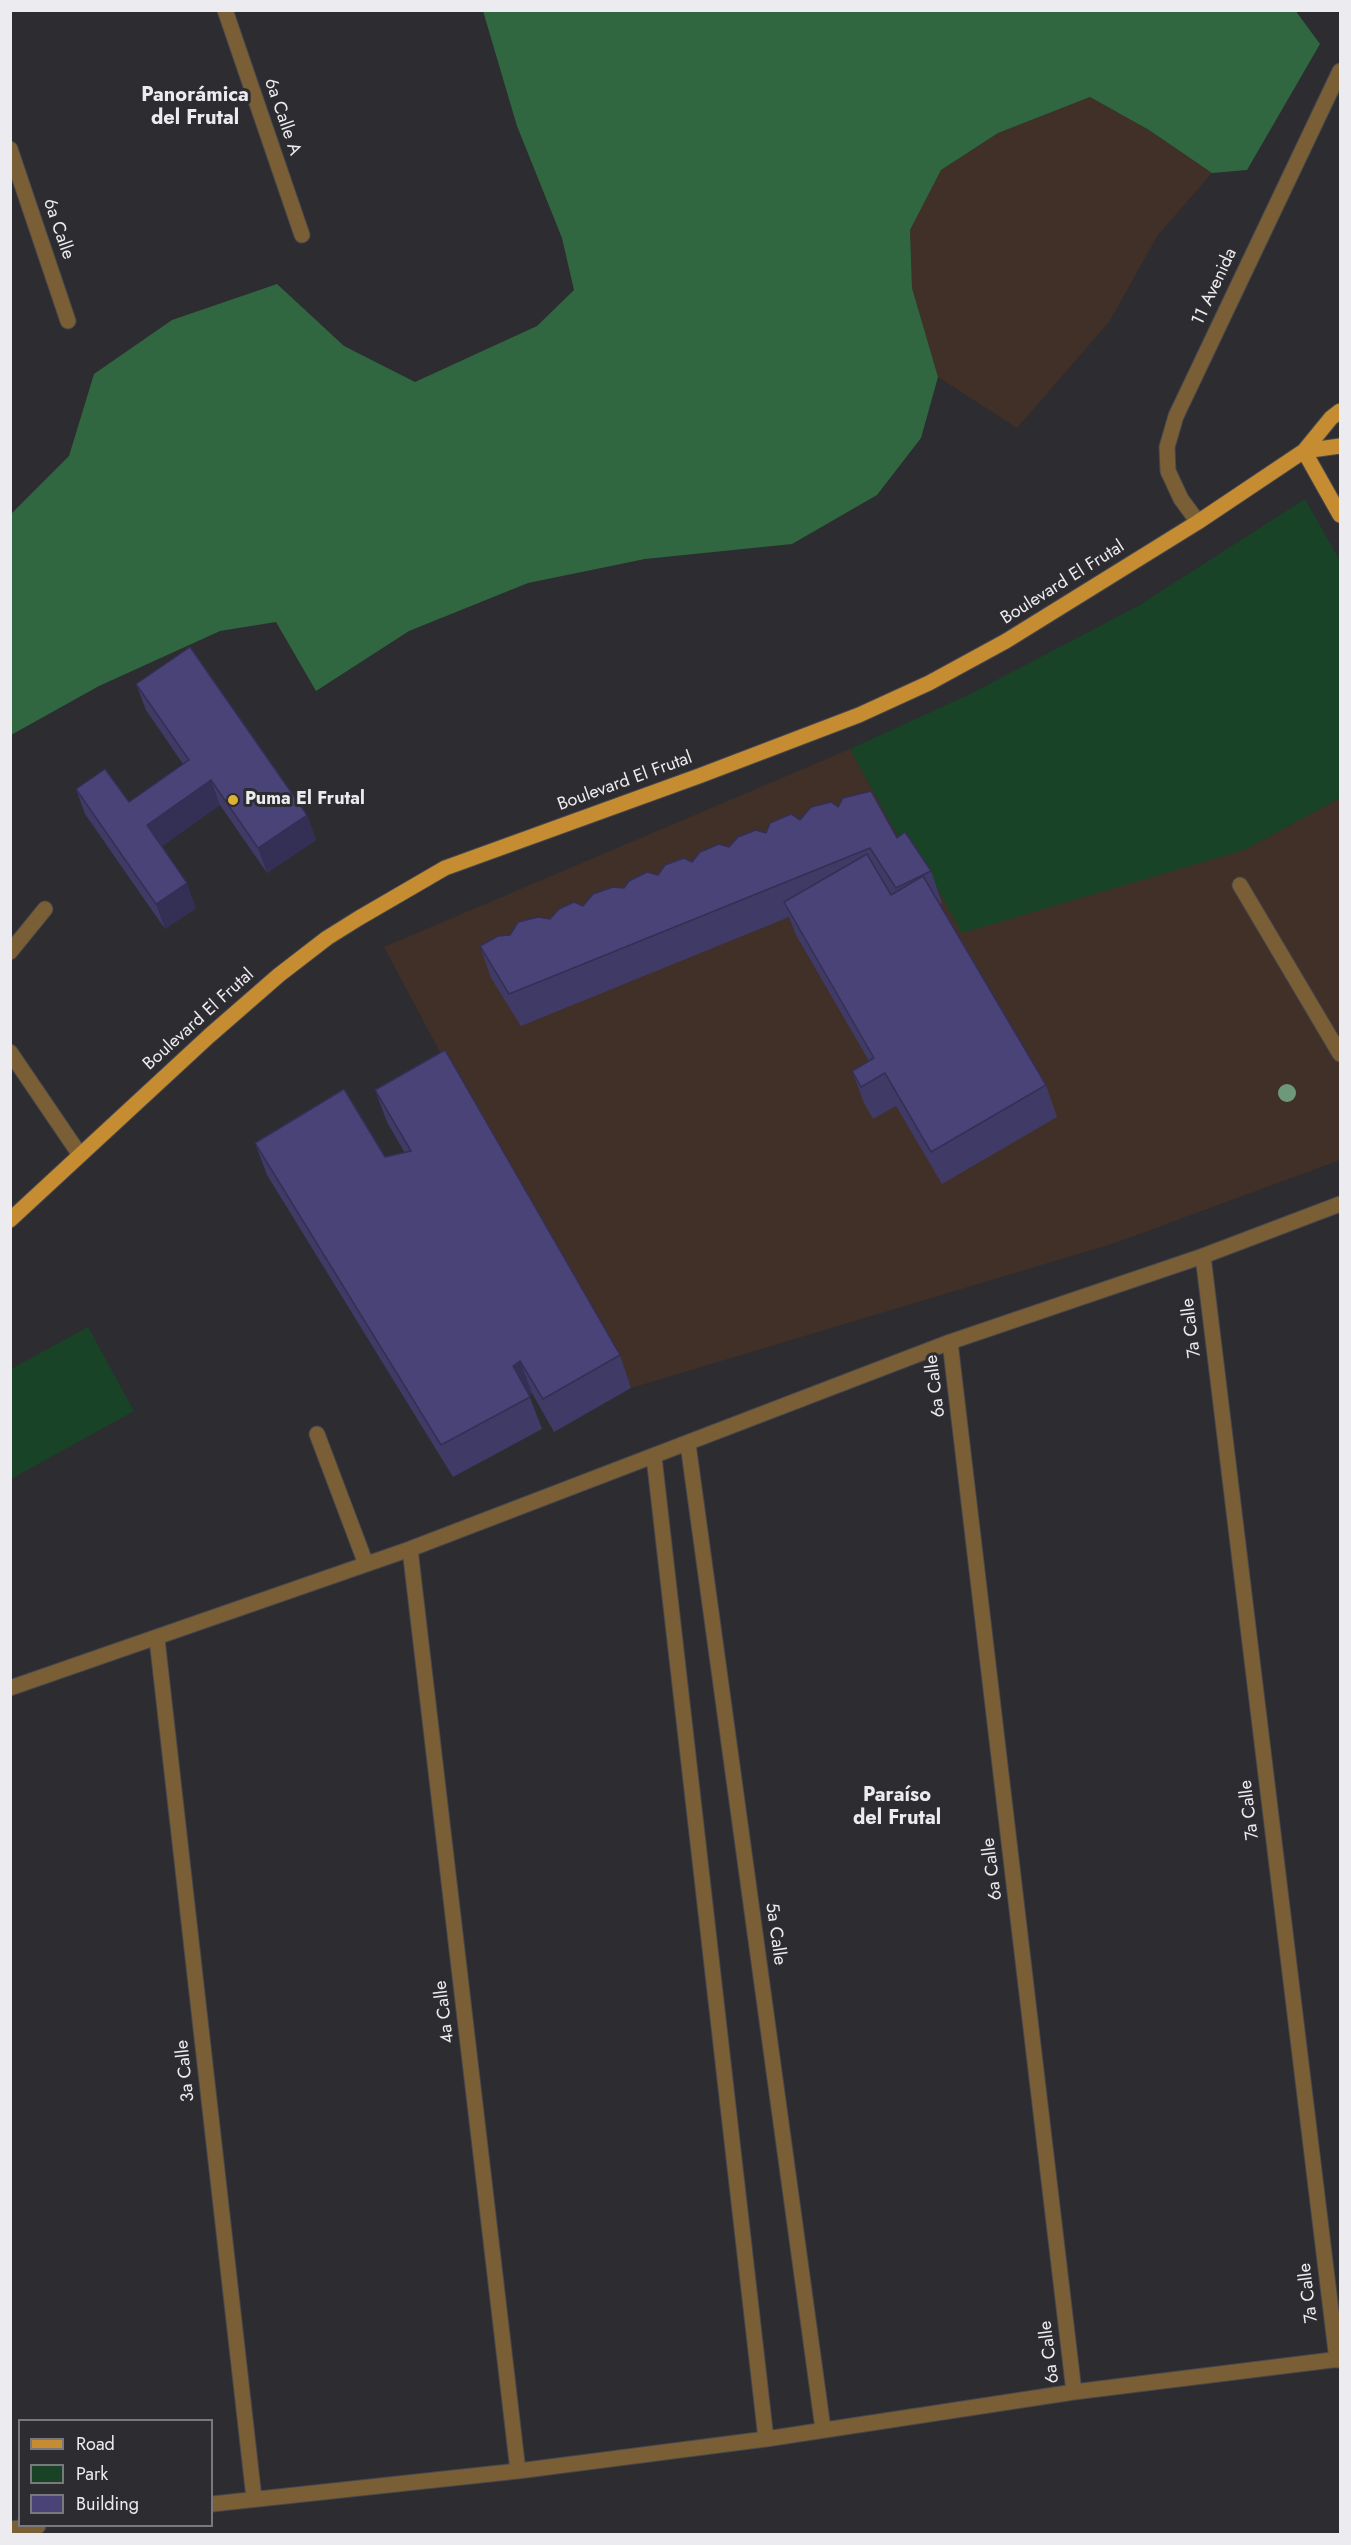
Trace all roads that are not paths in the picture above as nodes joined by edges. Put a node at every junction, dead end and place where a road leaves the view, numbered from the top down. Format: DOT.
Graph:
graph roads {
  1 [pos="225,10"];
  2 [pos="1341,71"];
  3 [pos="10,149"];
  4 [pos="302,236"];
  5 [pos="68,321"];
  6 [pos="1341,411"];
  7 [pos="1341,446"];
  8 [pos="1304,451"];
  9 [pos="1341,515"];
  10 [pos="1198,522"];
  11 [pos="1240,885"];
  12 [pos="45,909"];
  13 [pos="10,952"];
  14 [pos="10,1052"];
  15 [pos="1341,1054"];
  16 [pos="80,1155"];
  17 [pos="1341,1204"];
  18 [pos="10,1220"];
  19 [pos="1203,1256"];
  20 [pos="950,1342"];
  21 [pos="317,1434"];
  22 [pos="688,1444"];
  23 [pos="654,1457"];
  24 [pos="410,1549"];
  25 [pos="366,1564"];
  26 [pos="157,1639"];
  27 [pos="10,1688"];
  28 [pos="1339,2359"];
  29 [pos="1074,2392"];
  30 [pos="824,2429"];
  31 [pos="766,2439"];
  32 [pos="518,2471"];
  33 [pos="254,2498"];
  34 [pos="213,2504"];
  35 [pos="29,2527"];
  36 [pos="10,2529"];
  1 -- 4 [label="street, 6a Calle A"];
  2 -- 10 [label="street, 11 Avenida"];
  3 -- 5 [label="street, 6a Calle"];
  6 -- 8 [label="main road, Boulevard El Frutal"];
  7 -- 8 [label="main road, Boulevard El Frutal"];
  8 -- 9 [label="main road"];
  8 -- 10 [label="main road, Boulevard El Frutal"];
  10 -- 16 [label="main road, Boulevard El Frutal"];
  11 -- 15 [label="street"];
  12 -- 13 [label="street"];
  14 -- 16 [label="street"];
  16 -- 18 [label="main road, Boulevard El Frutal"];
  17 -- 19 [label="street"];
  19 -- 20 [label="street"];
  19 -- 28 [label="street, 7a Calle"];
  20 -- 22 [label="street"];
  20 -- 29 [label="street, 6a Calle"];
  21 -- 25 [label="street"];
  22 -- 23 [label="street"];
  22 -- 30 [label="street, 5a Calle"];
  23 -- 24 [label="street"];
  23 -- 31 [label="street"];
  24 -- 25 [label="street"];
  24 -- 32 [label="street, 4a Calle"];
  25 -- 26 [label="street"];
  26 -- 27 [label="street"];
  26 -- 33 [label="street, 3a Calle"];
  28 -- 29 [label="street"];
  29 -- 30 [label="street"];
  30 -- 31 [label="street"];
  31 -- 32 [label="street"];
  32 -- 33 [label="street"];
  33 -- 34 [label="street"];
  35 -- 36 [label="street"];
}
